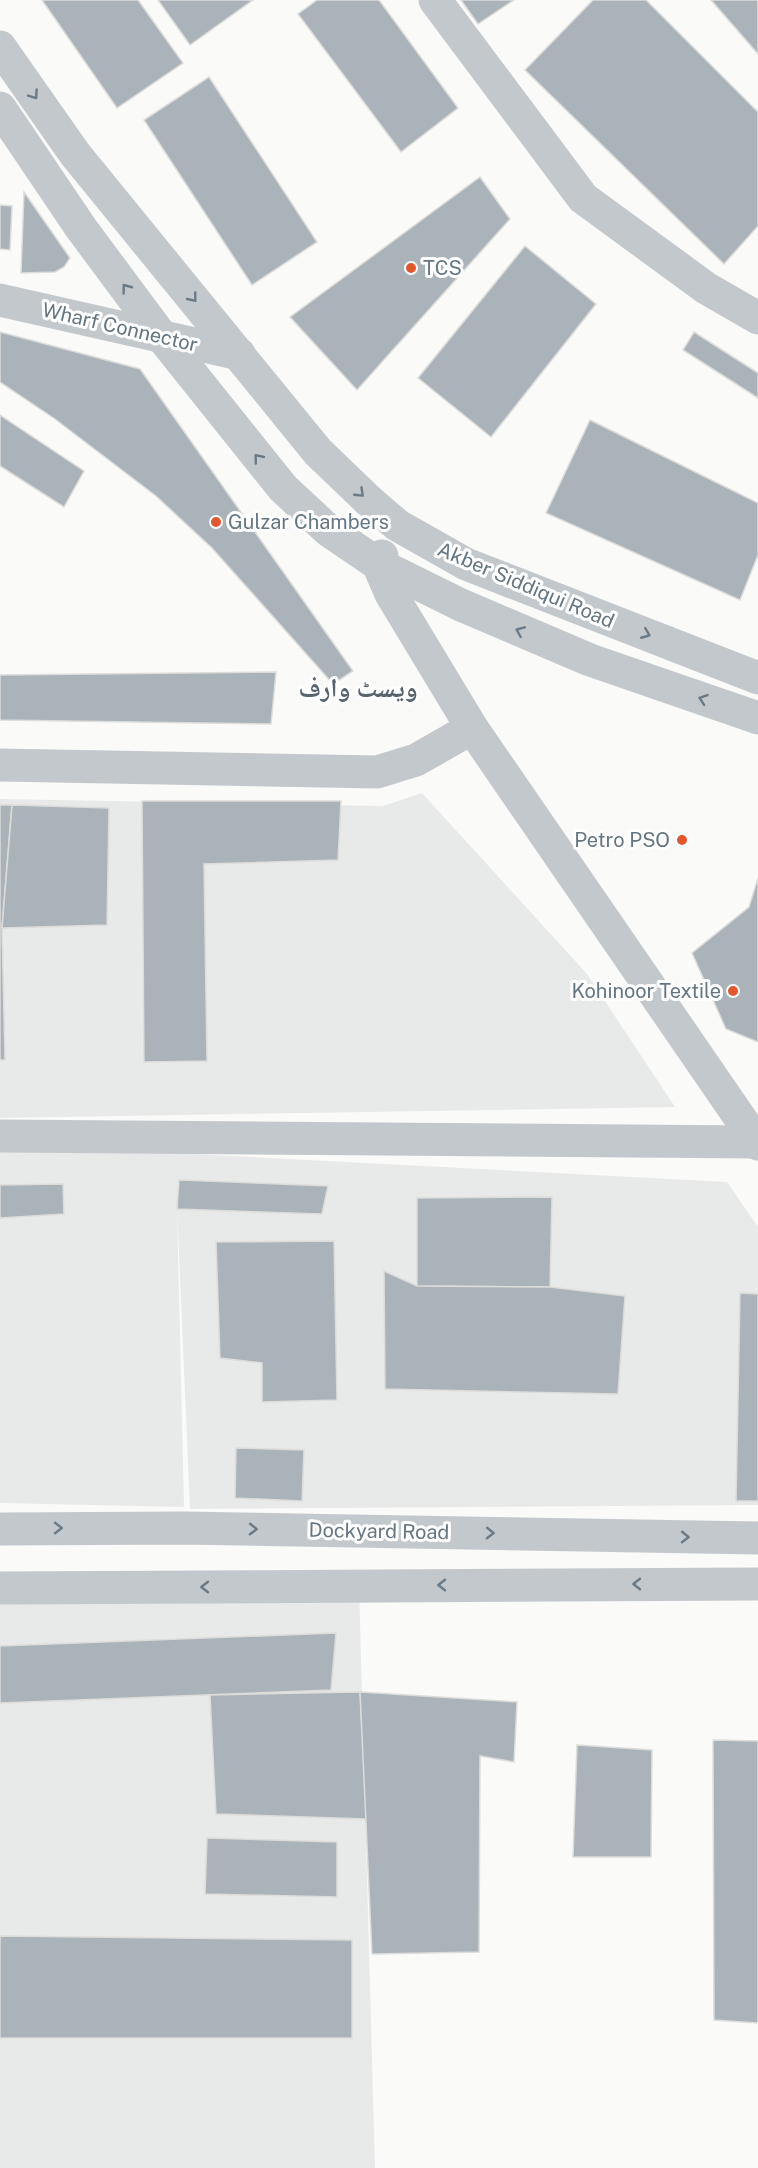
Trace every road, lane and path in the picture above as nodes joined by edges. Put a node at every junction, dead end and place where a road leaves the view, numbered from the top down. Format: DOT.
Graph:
graph roads {
  1 [pos="435,0"];
  2 [pos="0,47"];
  3 [pos="0,108"];
  4 [pos="0,300"];
  5 [pos="758,318"];
  6 [pos="162,337"];
  7 [pos="239,354"];
  8 [pos="318,452"];
  9 [pos="283,488"];
  10 [pos="397,525"];
  11 [pos="378,564"];
  12 [pos="758,678"];
  13 [pos="758,718"];
  14 [pos="472,728"];
  15 [pos="0,765"];
  16 [pos="0,1136"];
  17 [pos="757,1143"];
  18 [pos="0,1528"];
  19 [pos="758,1538"];
  20 [pos="758,1584"];
  21 [pos="0,1588"];
  1 -- 5 [label="street"];
  2 -- 7 [label="street, Akber Siddiqui Road, one-way"];
  6 -- 3 [label="street, one-way"];
  4 -- 6 [label="street, Wharf Connector"];
  6 -- 7 [label="street, Wharf Connector"];
  9 -- 6 [label="street, one-way"];
  7 -- 8 [label="street, Akber Siddiqui Road"];
  8 -- 9 [label="street"];
  8 -- 10 [label="street, Akber Siddiqui Road, one-way"];
  9 -- 11 [label="street"];
  10 -- 11 [label="street"];
  10 -- 12 [label="street, Akber Siddiqui Road, one-way"];
  13 -- 11 [label="street, one-way"];
  11 -- 14 [label="street"];
  14 -- 15 [label="street"];
  14 -- 17 [label="street"];
  16 -- 17 [label="street"];
  18 -- 19 [label="street, Dockyard Road, one-way"];
  20 -- 21 [label="street, one-way"];
}
